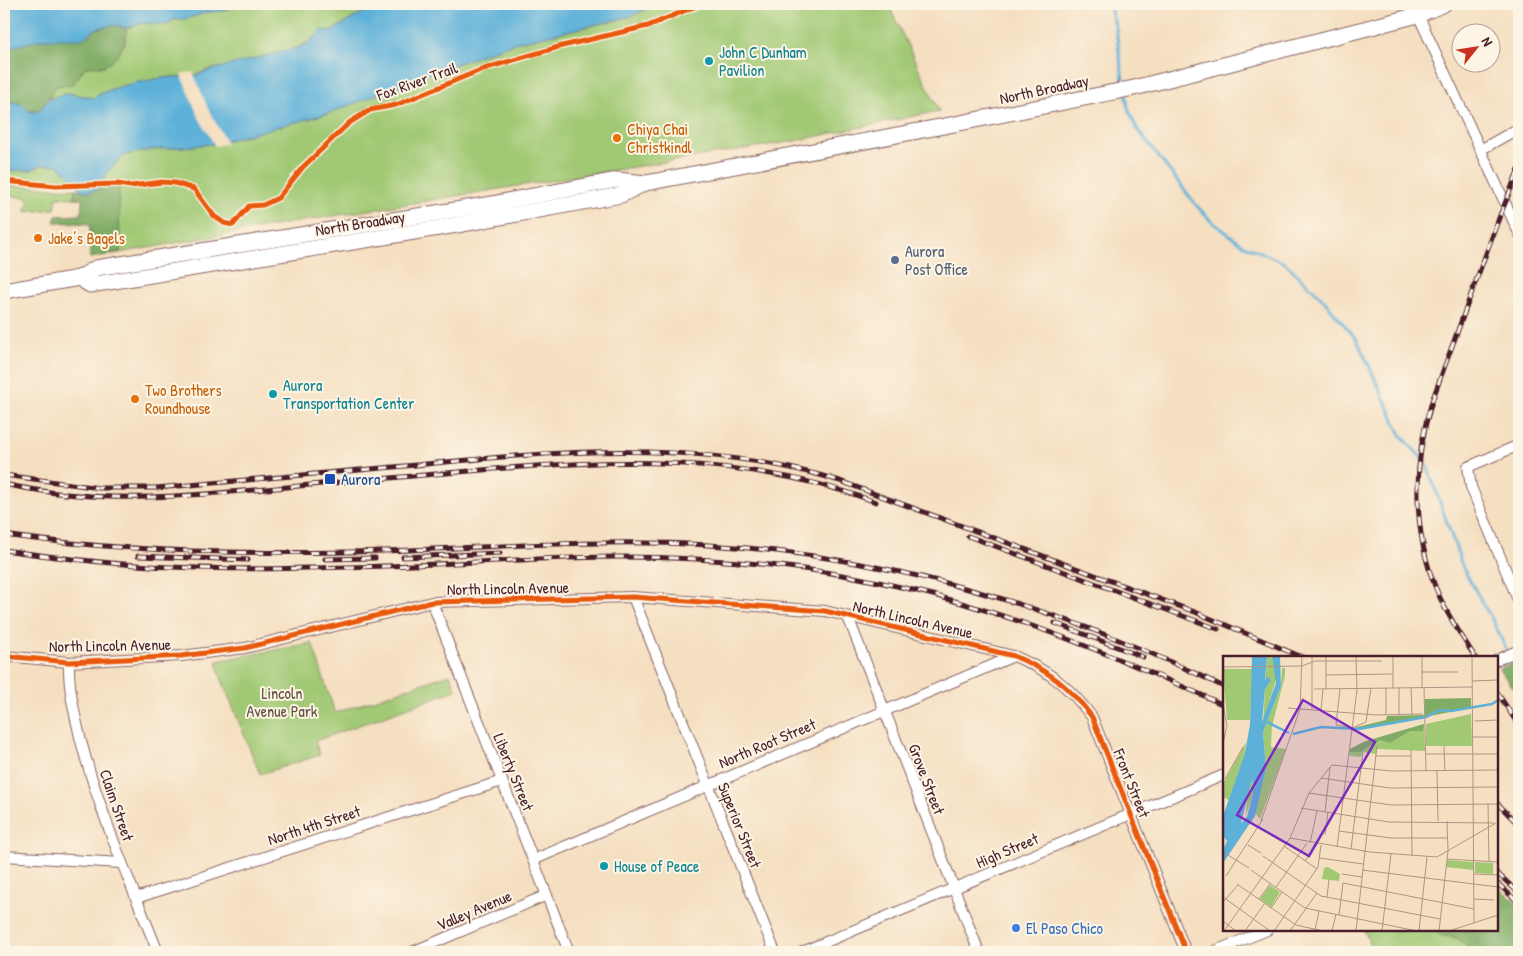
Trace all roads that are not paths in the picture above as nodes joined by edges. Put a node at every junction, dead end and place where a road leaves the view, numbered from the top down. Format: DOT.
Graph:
graph roads {
  1 [pos="1444,4"];
  2 [pos="1416,9"];
  3 [pos="1519,128"];
  4 [pos="1482,149"];
  5 [pos="1519,233"];
  6 [pos="4,291"];
  7 [pos="1519,444"];
  8 [pos="633,597"];
  9 [pos="432,602"];
  10 [pos="1519,602"];
  11 [pos="848,617"];
  12 [pos="1519,650"];
  13 [pos="4,656"];
  14 [pos="1014,656"];
  15 [pos="1498,660"];
  16 [pos="69,662"];
  17 [pos="884,710"];
  18 [pos="1223,775"];
  19 [pos="502,781"];
  20 [pos="708,785"];
  21 [pos="1131,814"];
  22 [pos="4,856"];
  23 [pos="533,860"];
  24 [pos="121,863"];
  25 [pos="954,889"];
  26 [pos="547,895"];
  27 [pos="136,898"];
  28 [pos="1265,931"];
  29 [pos="158,952"];
  30 [pos="412,952"];
  31 [pos="569,952"];
  32 [pos="775,952"];
  33 [pos="802,952"];
  34 [pos="979,952"];
  35 [pos="1186,952"];
  36 [pos="1213,952"];
  1 -- 2 [label="main road, North Broadway"];
  2 -- 4 [label="street"];
  2 -- 6 [label="main road, North Broadway"];
  3 -- 4 [label="street"];
  4 -- 5 [label="street"];
  7 -- 10 [label="street"];
  8 -- 9 [label="street, North Lincoln Avenue"];
  8 -- 11 [label="street, North Lincoln Avenue"];
  8 -- 20 [label="street, Superior Street"];
  9 -- 16 [label="street, North Lincoln Avenue"];
  9 -- 19 [label="street, Liberty Street"];
  11 -- 14 [label="street, North Lincoln Avenue"];
  11 -- 17 [label="street, Grove Street"];
  12 -- 15 [label="street"];
  13 -- 16 [label="street, North Lincoln Avenue"];
  14 -- 17 [label="street, North Root Street"];
  14 -- 21 [label="street, Front Street"];
  16 -- 24 [label="street, Claim Street"];
  17 -- 20 [label="street, North Root Street"];
  17 -- 25 [label="street, Grove Street"];
  18 -- 21 [label="street, High Street"];
  19 -- 23 [label="street, Liberty Street"];
  19 -- 27 [label="street, North 4th Street"];
  20 -- 23 [label="street, North Root Street"];
  20 -- 32 [label="street, Superior Street"];
  21 -- 25 [label="street, High Street"];
  21 -- 35 [label="street, Front Street"];
  22 -- 24 [label="street"];
  23 -- 26 [label="street, Liberty Street"];
  24 -- 27 [label="street, Claim Street"];
  25 -- 33 [label="street, High Street"];
  25 -- 34 [label="street, Grove Street"];
  26 -- 30 [label="street, Valley Avenue"];
  26 -- 31 [label="street, Liberty Street"];
  27 -- 29 [label="street, Claim Street"];
  28 -- 36 [label="street"];
}
